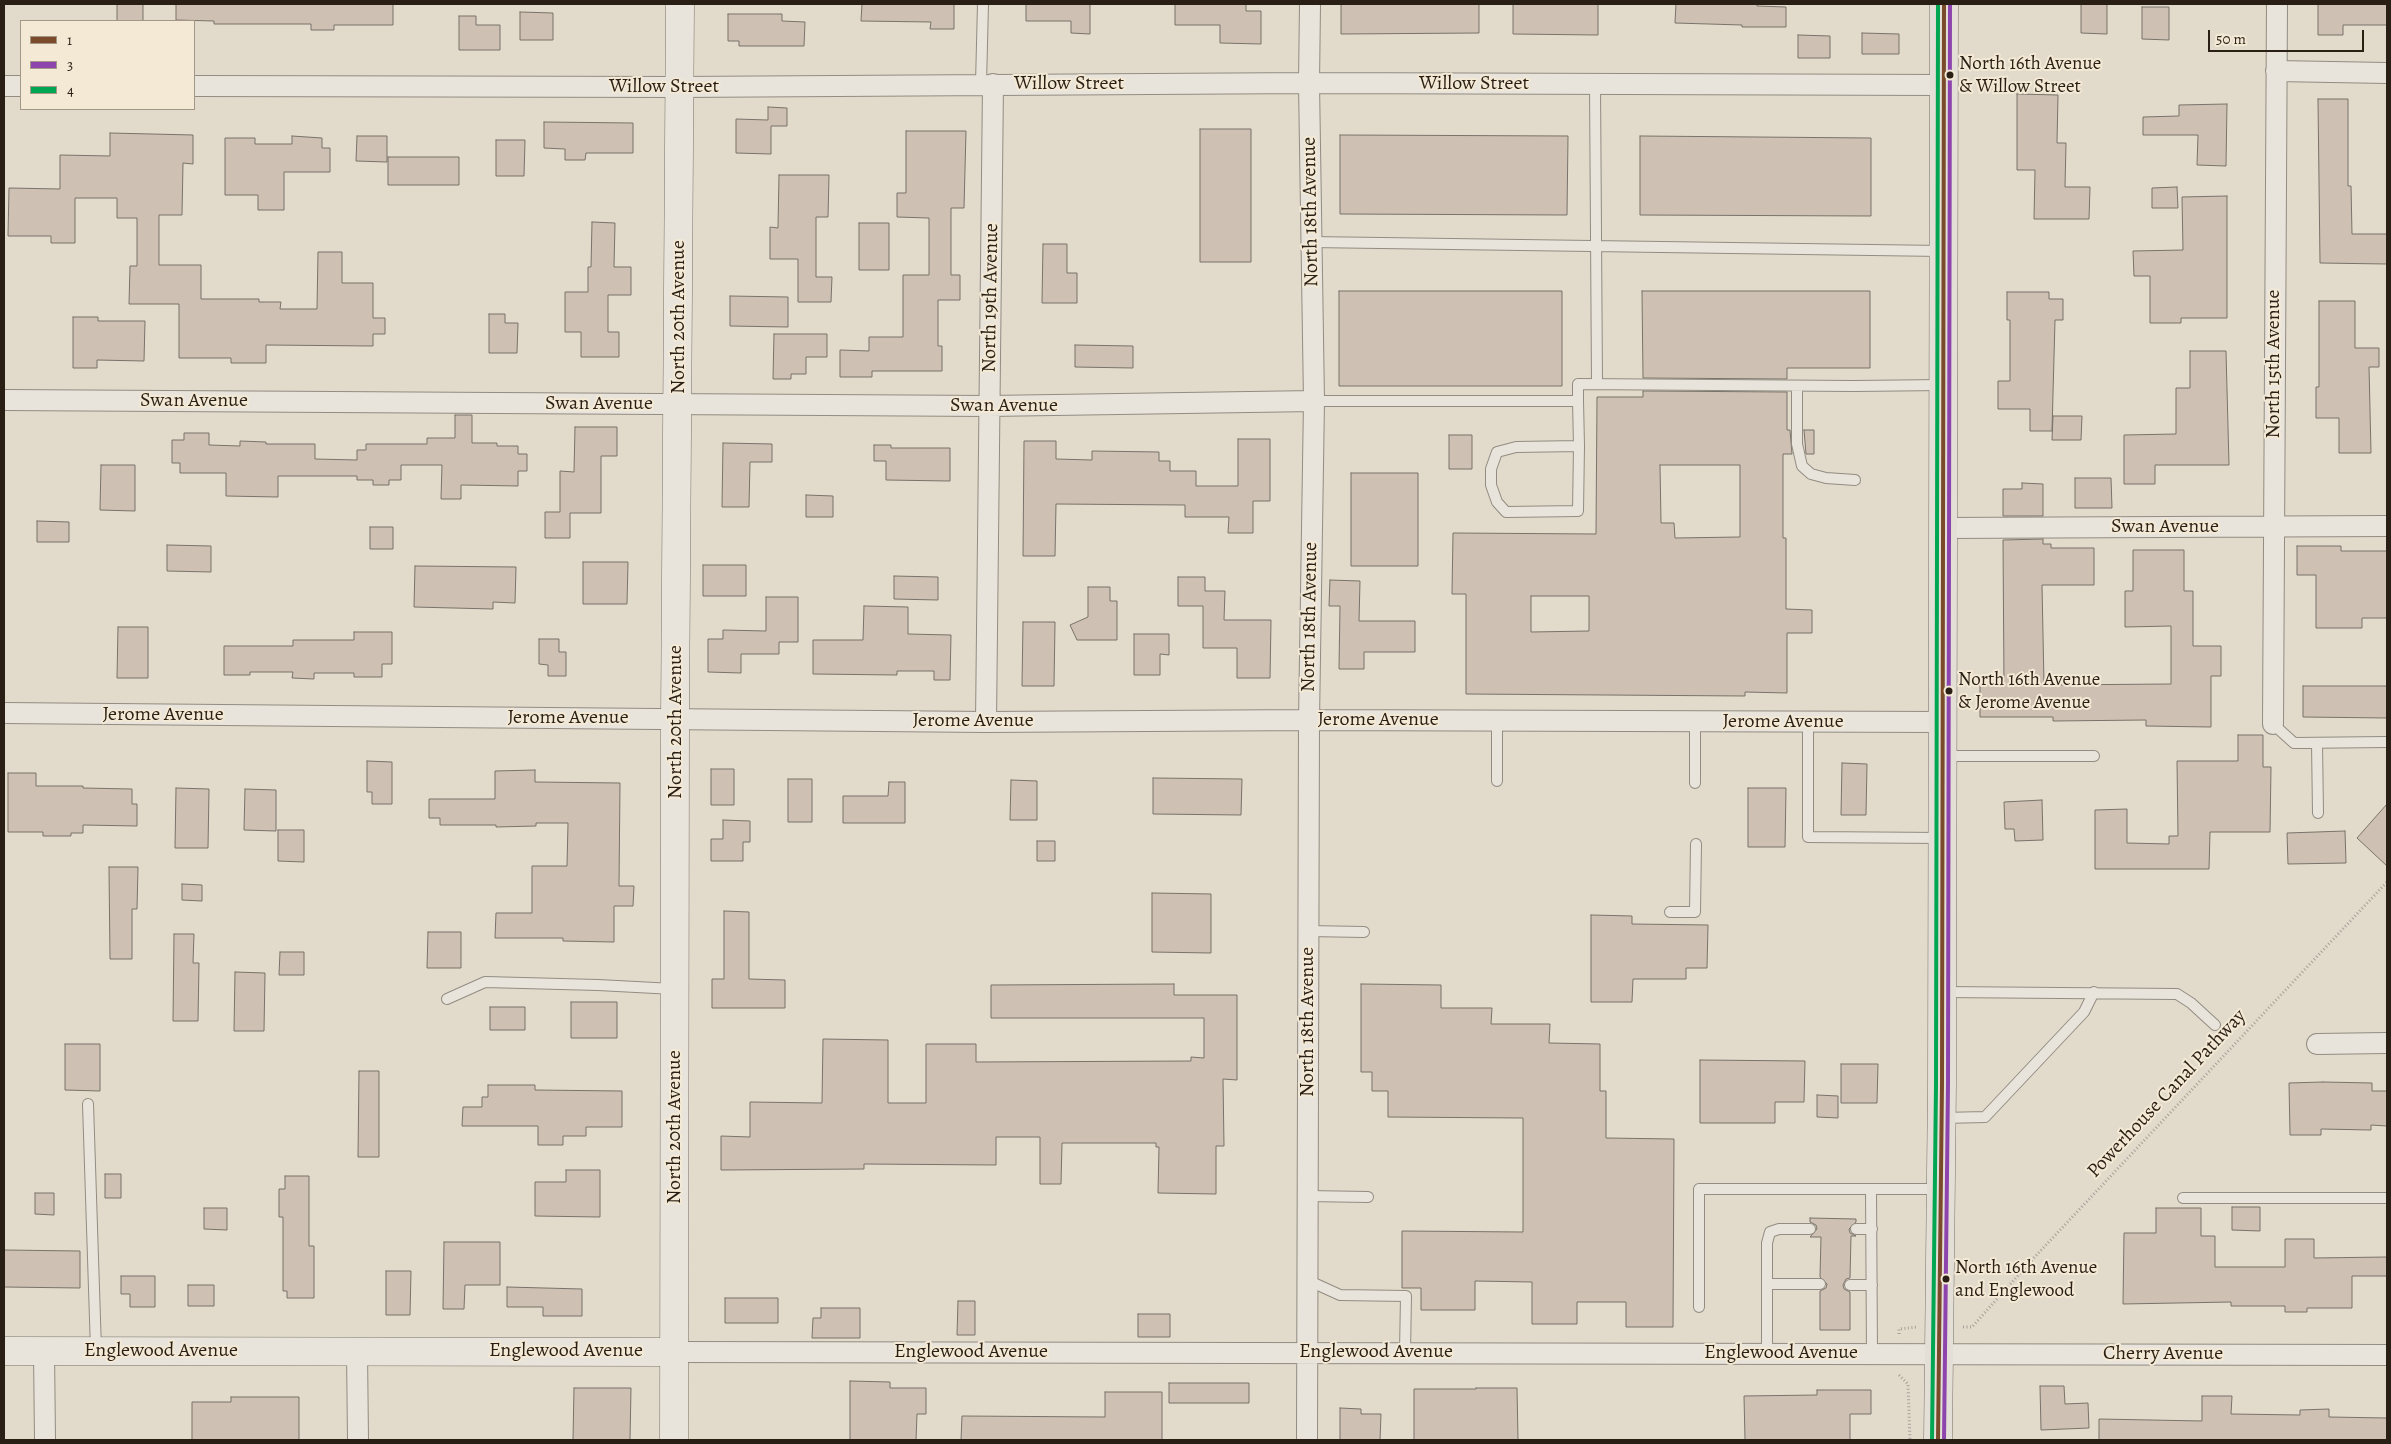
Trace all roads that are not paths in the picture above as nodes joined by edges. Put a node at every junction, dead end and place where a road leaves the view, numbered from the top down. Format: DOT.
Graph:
graph roads {
  1 [pos="680,4"];
  2 [pos="983,4"];
  3 [pos="1310,4"];
  4 [pos="1944,4"];
  5 [pos="2277,4"];
  6 [pos="2276,72"];
  7 [pos="2387,73"];
  8 [pos="1309,83"];
  9 [pos="987,84"];
  10 [pos="1596,84"];
  11 [pos="1943,85"];
  12 [pos="4,86"];
  13 [pos="20,86"];
  14 [pos="195,86"];
  15 [pos="680,87"];
  16 [pos="1311,242"];
  17 [pos="1596,246"];
  18 [pos="1943,251"];
  19 [pos="1597,384"];
  20 [pos="1943,384"];
  21 [pos="1797,386"];
  22 [pos="4,400"];
  23 [pos="1314,401"];
  24 [pos="1578,401"];
  25 [pos="678,405"];
  26 [pos="989,406"];
  27 [pos="1579,446"];
  28 [pos="1855,480"];
  29 [pos="2273,526"];
  30 [pos="2387,526"];
  31 [pos="1943,528"];
  32 [pos="4,713"];
  33 [pos="675,719"];
  34 [pos="1309,720"];
  35 [pos="1497,720"];
  36 [pos="1695,721"];
  37 [pos="986,722"];
  38 [pos="1808,722"];
  39 [pos="1943,722"];
  40 [pos="2273,724"];
  41 [pos="2387,742"];
  42 [pos="2317,743"];
  43 [pos="1943,756"];
  44 [pos="2094,756"];
  45 [pos="1497,781"];
  46 [pos="1695,784"];
  47 [pos="2318,813"];
  48 [pos="1943,838"];
  49 [pos="1696,844"];
  50 [pos="1670,912"];
  51 [pos="1308,932"];
  52 [pos="1364,932"];
  53 [pos="675,989"];
  54 [pos="1943,992"];
  55 [pos="2094,992"];
  56 [pos="447,999"];
  57 [pos="2216,1025"];
  58 [pos="2387,1043"];
  59 [pos="2317,1044"];
  60 [pos="88,1104"];
  61 [pos="1942,1118"];
  62 [pos="1871,1189"];
  63 [pos="1940,1189"];
  64 [pos="1307,1196"];
  65 [pos="1368,1197"];
  66 [pos="2183,1198"];
  67 [pos="2387,1198"];
  68 [pos="1810,1229"];
  69 [pos="1856,1229"];
  70 [pos="1872,1229"];
  71 [pos="1307,1280"];
  72 [pos="1767,1284"];
  73 [pos="1820,1284"];
  74 [pos="1872,1284"];
  75 [pos="1850,1285"];
  76 [pos="1699,1307"];
  77 [pos="4,1351"];
  78 [pos="44,1351"];
  79 [pos="96,1351"];
  80 [pos="357,1351"];
  81 [pos="674,1352"];
  82 [pos="1307,1352"];
  83 [pos="1405,1352"];
  84 [pos="1767,1353"];
  85 [pos="1872,1353"];
  86 [pos="1938,1354"];
  87 [pos="2387,1355"];
  88 [pos="45,1440"];
  89 [pos="358,1440"];
  90 [pos="674,1440"];
  91 [pos="1307,1440"];
  92 [pos="1938,1440"];
  1 -- 15 [label="street, North 20th Avenue"];
  2 -- 9 [label="lane"];
  3 -- 8 [label="street, North 18th Avenue"];
  4 -- 11 [label="main road"];
  5 -- 6 [label="street, North 15th Avenue"];
  6 -- 7 [label="street"];
  6 -- 29 [label="street, North 15th Avenue"];
  8 -- 9 [label="street, Willow Street"];
  8 -- 10 [label="street, Willow Street"];
  8 -- 16 [label="street, North 18th Avenue"];
  9 -- 15 [label="street, Willow Street"];
  9 -- 26 [label="street, North 19th Avenue"];
  10 -- 11 [label="street, Willow Street"];
  10 -- 17 [label="lane"];
  11 -- 18 [label="main road"];
  12 -- 13 [label="street"];
  14 -- 15 [label="street, Willow Street"];
  15 -- 25 [label="street, North 20th Avenue"];
  16 -- 17 [label="lane"];
  16 -- 23 [label="street, North 18th Avenue"];
  17 -- 18 [label="lane"];
  17 -- 19 [label="lane"];
  18 -- 20 [label="main road"];
  19 -- 21 [label="lane"];
  19 -- 24 [label="lane"];
  20 -- 21 [label="lane"];
  20 -- 31 [label="main road"];
  21 -- 28 [label="lane"];
  22 -- 25 [label="street, Swan Avenue"];
  23 -- 24 [label="lane"];
  23 -- 26 [label="street, Swan Avenue"];
  23 -- 34 [label="street, North 18th Avenue"];
  24 -- 27 [label="lane"];
  25 -- 26 [label="street, Swan Avenue"];
  25 -- 33 [label="street, North 20th Avenue"];
  26 -- 37 [label="street, North 19th Avenue"];
  27 -- 27 [label="lane"];
  29 -- 30 [label="street, Swan Avenue"];
  29 -- 31 [label="street, Swan Avenue"];
  29 -- 40 [label="street, North 15th Avenue"];
  31 -- 39 [label="main road"];
  32 -- 33 [label="street, Jerome Avenue"];
  33 -- 37 [label="street, Jerome Avenue"];
  33 -- 53 [label="street, North 20th Avenue"];
  34 -- 35 [label="street, Jerome Avenue"];
  34 -- 37 [label="street, Jerome Avenue"];
  34 -- 51 [label="street, North 18th Avenue"];
  35 -- 36 [label="street, Jerome Avenue"];
  35 -- 45 [label="lane"];
  36 -- 38 [label="street, Jerome Avenue"];
  36 -- 46 [label="lane"];
  38 -- 39 [label="street, Jerome Avenue"];
  38 -- 48 [label="lane"];
  39 -- 43 [label="main road"];
  40 -- 42 [label="lane"];
  41 -- 42 [label="lane"];
  42 -- 47 [label="lane"];
  43 -- 44 [label="lane"];
  43 -- 48 [label="main road"];
  48 -- 54 [label="main road"];
  49 -- 50 [label="lane"];
  51 -- 52 [label="lane"];
  51 -- 64 [label="street, North 18th Avenue"];
  53 -- 56 [label="lane"];
  53 -- 81 [label="street, North 20th Avenue"];
  54 -- 55 [label="lane"];
  54 -- 61 [label="main road"];
  55 -- 57 [label="lane"];
  55 -- 61 [label="lane"];
  58 -- 59 [label="street"];
  60 -- 79 [label="lane"];
  61 -- 63 [label="main road"];
  62 -- 63 [label="lane"];
  62 -- 70 [label="lane"];
  62 -- 76 [label="lane"];
  63 -- 86 [label="main road"];
  64 -- 65 [label="lane"];
  64 -- 71 [label="street, North 18th Avenue"];
  66 -- 67 [label="lane"];
  68 -- 72 [label="lane"];
  69 -- 70 [label="lane"];
  70 -- 74 [label="lane"];
  71 -- 82 [label="street, North 18th Avenue"];
  71 -- 83 [label="lane"];
  72 -- 73 [label="lane"];
  72 -- 84 [label="lane"];
  74 -- 75 [label="lane"];
  74 -- 85 [label="lane"];
  77 -- 78 [label="street, Englewood Avenue"];
  78 -- 79 [label="street, Englewood Avenue"];
  78 -- 88 [label="street"];
  79 -- 80 [label="street, Englewood Avenue"];
  80 -- 81 [label="street, Englewood Avenue"];
  80 -- 89 [label="street"];
  81 -- 82 [label="street, Englewood Avenue"];
  81 -- 90 [label="street, North 20th Avenue"];
  82 -- 83 [label="street, Englewood Avenue"];
  82 -- 91 [label="street, North 18th Avenue"];
  83 -- 84 [label="street, Englewood Avenue"];
  84 -- 85 [label="street, Englewood Avenue"];
  85 -- 86 [label="street, Englewood Avenue"];
  86 -- 87 [label="street, Cherry Avenue"];
  86 -- 92 [label="main road"];
}
